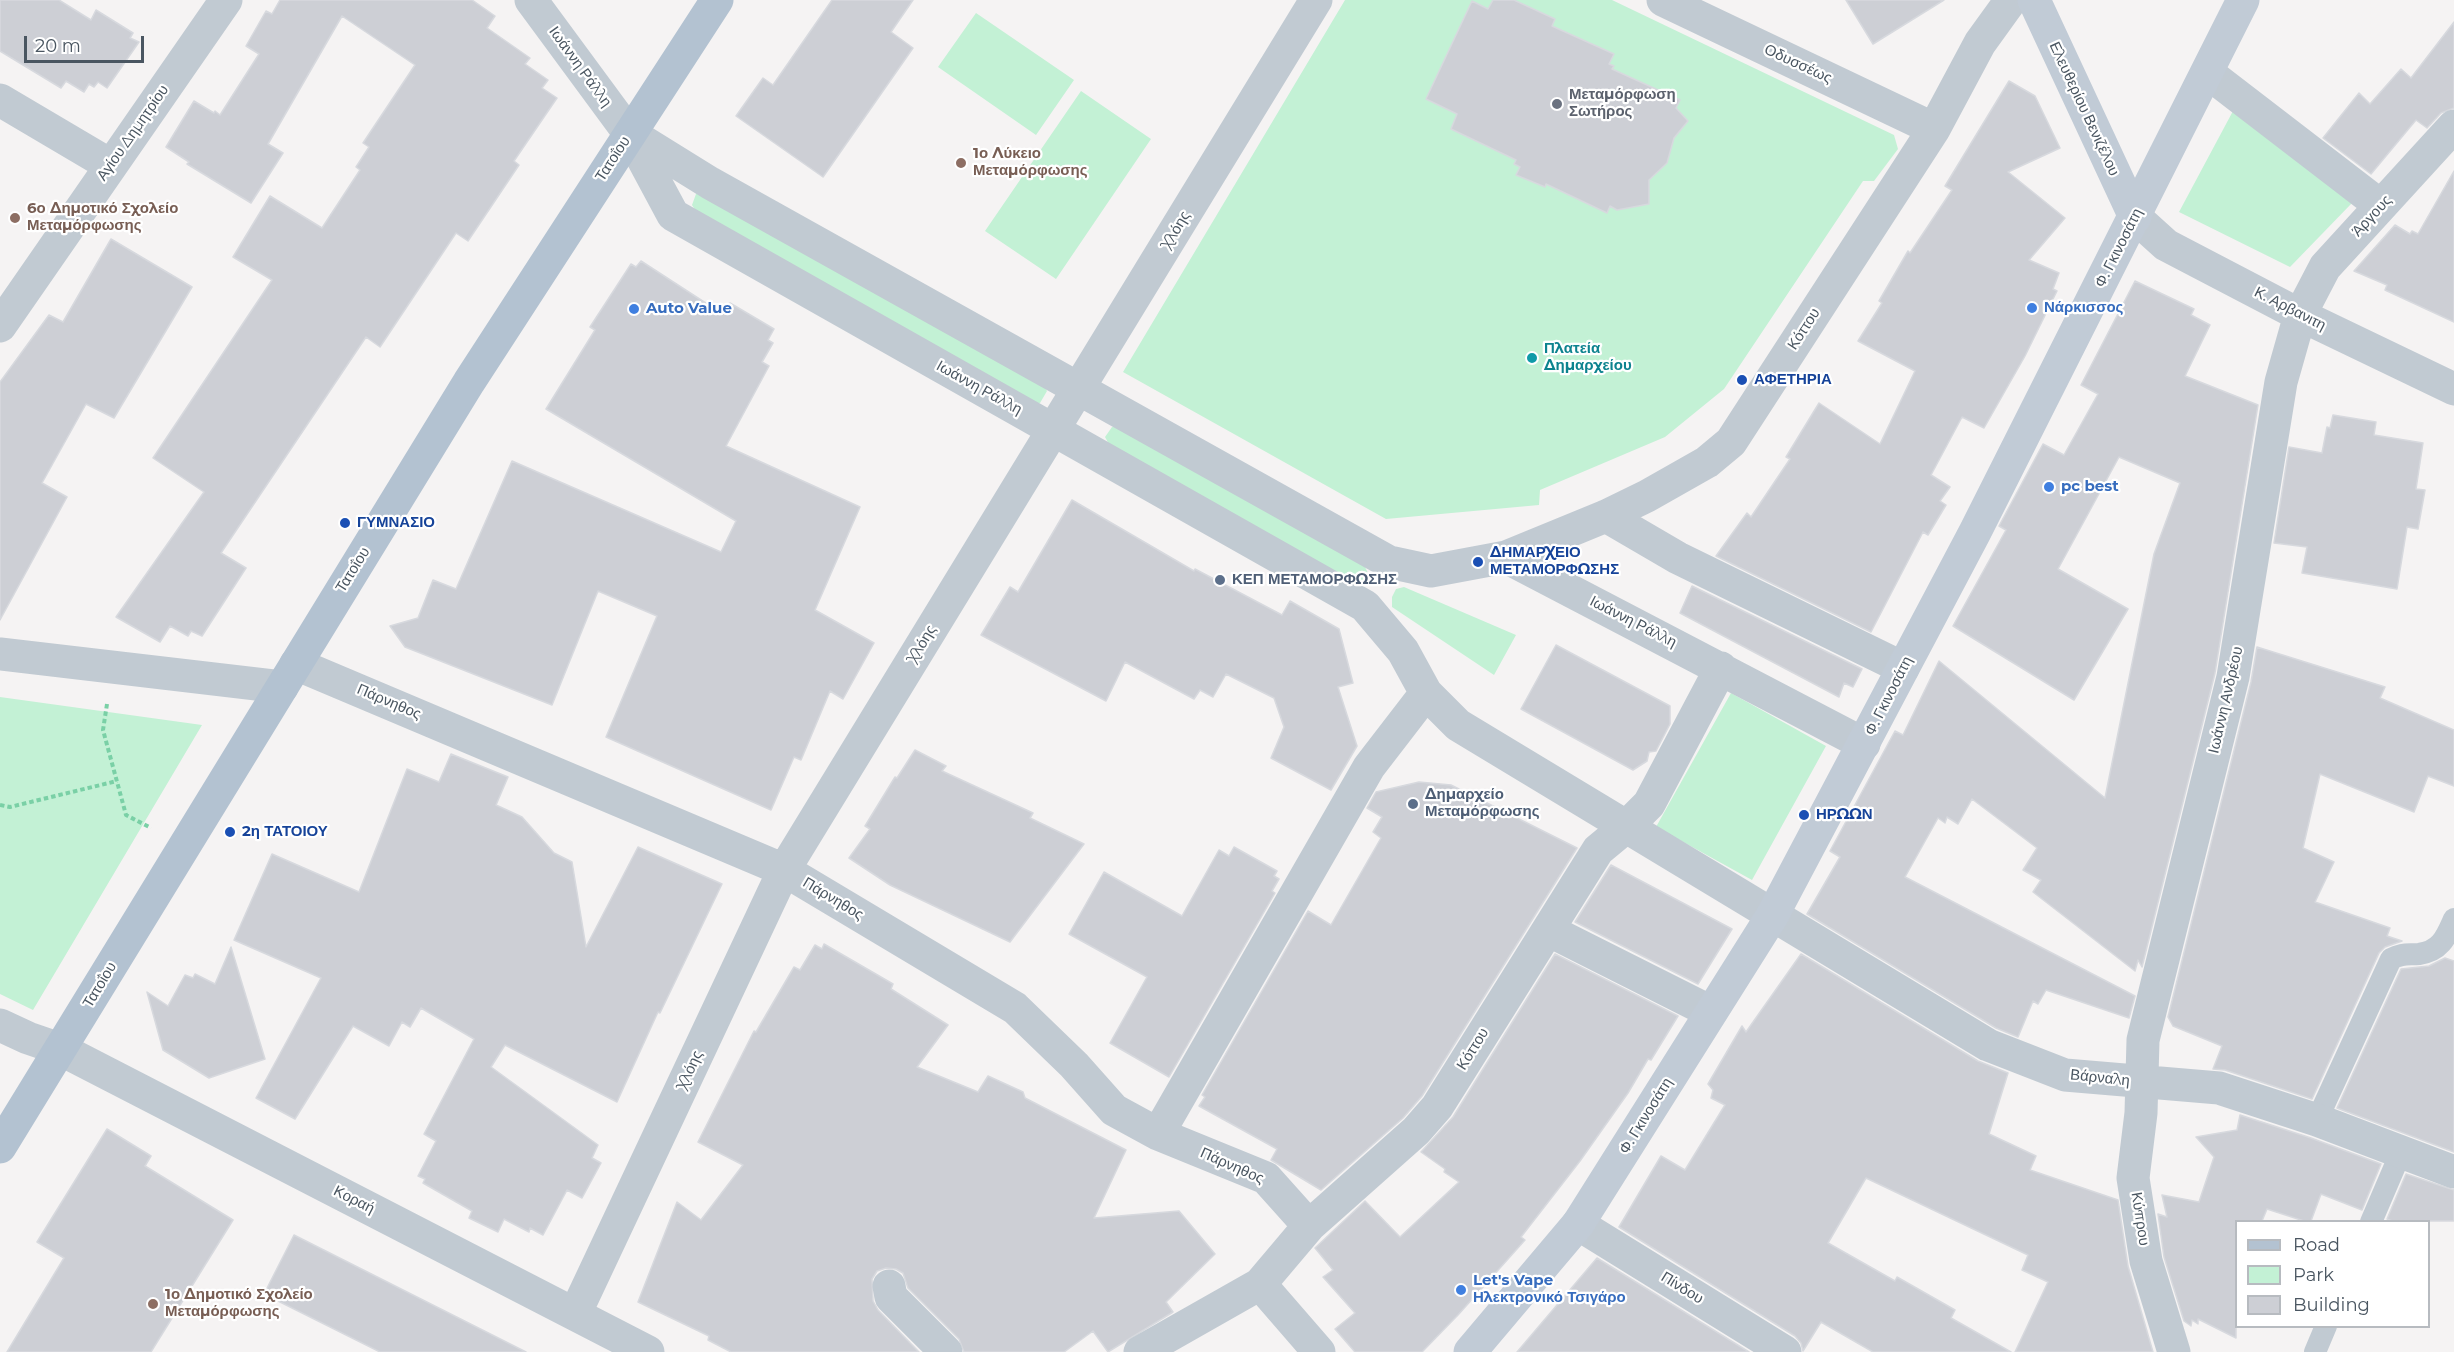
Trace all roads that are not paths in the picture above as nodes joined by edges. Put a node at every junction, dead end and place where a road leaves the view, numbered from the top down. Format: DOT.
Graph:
graph roads {
  1 [pos="226,0"];
  2 [pos="531,0"];
  3 [pos="717,0"];
  4 [pos="1316,0"];
  5 [pos="1663,0"];
  6 [pos="2011,0"];
  7 [pos="2034,0"];
  8 [pos="2243,0"];
  9 [pos="2208,73"];
  10 [pos="0,100"];
  11 [pos="2454,126"];
  12 [pos="1934,129"];
  13 [pos="629,134"];
  14 [pos="110,165"];
  15 [pos="2381,206"];
  16 [pos="2135,217"];
  17 [pos="2300,315"];
  18 [pos="0,326"];
  19 [pos="1079,387"];
  20 [pos="2454,389"];
  21 [pos="1053,430"];
  22 [pos="1606,516"];
  23 [pos="1506,557"];
  24 [pos="1389,562"];
  25 [pos="1365,606"];
  26 [pos="0,654"];
  27 [pos="1721,668"];
  28 [pos="1903,668"];
  29 [pos="289,676"];
  30 [pos="1426,693"];
  31 [pos="1864,744"];
  32 [pos="1627,826"];
  33 [pos="784,870"];
  34 [pos="1772,916"];
  35 [pos="2454,919"];
  36 [pos="1548,930"];
  37 [pos="1711,1012"];
  38 [pos="0,1025"];
  39 [pos="60,1049"];
  40 [pos="2142,1082"];
  41 [pos="2317,1120"];
  42 [pos="1158,1134"];
  43 [pos="0,1147"];
  44 [pos="2401,1152"];
  45 [pos="2454,1172"];
  46 [pos="2371,1220"];
  47 [pos="1578,1224"];
  48 [pos="1309,1226"];
  49 [pos="1260,1284"];
  50 [pos="889,1286"];
  51 [pos="575,1314"];
  52 [pos="2325,1328"];
  53 [pos="648,1352"];
  54 [pos="946,1352"];
  55 [pos="1140,1352"];
  56 [pos="1319,1352"];
  57 [pos="1470,1352"];
  58 [pos="1785,1352"];
  59 [pos="2174,1352"];
  60 [pos="2315,1352"];
  1 -- 14 [label="street, Αγίου Δημητρίου"];
  2 -- 13 [label="street, Ιωάννη Ράλλη"];
  3 -- 13 [label="main road, Τατοΐου"];
  4 -- 19 [label="street, Χλόης"];
  5 -- 12 [label="street, Οδυσσέως"];
  6 -- 12 [label="street, Κόττου"];
  7 -- 16 [label="main road, Ελευθερίου Βενιζέλου"];
  8 -- 9 [label="main road, Φ. Γκινοσάτη"];
  9 -- 15 [label="street"];
  9 -- 16 [label="main road, Φ. Γκινοσάτη"];
  10 -- 14 [label="street"];
  11 -- 15 [label="street, Άργους"];
  12 -- 22 [label="street, Κόττου"];
  13 -- 19 [label="street, Ιωάννη Ράλλη"];
  13 -- 21 [label="street, Ιωάννη Ράλλη"];
  13 -- 29 [label="main road, Τατοΐου"];
  14 -- 18 [label="street, Αγίου Δημητρίου"];
  15 -- 17 [label="street, Άργους"];
  16 -- 17 [label="street, Κ. Αρβανιτη"];
  16 -- 28 [label="main road, Φ. Γκινοσάτη"];
  17 -- 20 [label="street, Κ. Αρβανιτη"];
  17 -- 40 [label="street, Ιωάννη Ανδρέου"];
  19 -- 21 [label="street, Χλόης"];
  19 -- 24 [label="street, Ιωάννη Ράλλη"];
  21 -- 25 [label="street, Ιωάννη Ράλλη"];
  21 -- 33 [label="street, Χλόης"];
  22 -- 23 [label="street, Κόττου"];
  22 -- 28 [label="street"];
  23 -- 24 [label="street, Ιωάννη Ράλλη"];
  23 -- 27 [label="street, Ιωάννη Ράλλη"];
  24 -- 25 [label="street"];
  25 -- 30 [label="street, Ιωάννη Ράλλη"];
  26 -- 29 [label="street, Πάρνηθος"];
  27 -- 31 [label="street, Ιωάννη Ράλλη"];
  27 -- 32 [label="street, Κόττου"];
  28 -- 31 [label="main road, Φ. Γκινοσάτη"];
  29 -- 33 [label="street, Πάρνηθος"];
  29 -- 39 [label="main road, Τατοΐου"];
  30 -- 32 [label="street, Ιωάννη Ράλλη"];
  30 -- 42 [label="street"];
  31 -- 34 [label="main road, Φ. Γκινοσάτη"];
  32 -- 34 [label="street, Ιωάννη Ράλλη"];
  32 -- 36 [label="street, Κόττου"];
  33 -- 42 [label="street, Πάρνηθος"];
  33 -- 51 [label="street, Χλόης"];
  34 -- 37 [label="main road, Φ. Γκινοσάτη"];
  34 -- 40 [label="street, Βάρναλη"];
  35 -- 41 [label="lane"];
  36 -- 37 [label="street"];
  36 -- 48 [label="street, Κόττου"];
  37 -- 47 [label="main road, Φ. Γκινοσάτη"];
  38 -- 39 [label="street, Κοραή"];
  39 -- 43 [label="main road, Τατοΐου"];
  39 -- 51 [label="street, Κοραή"];
  40 -- 41 [label="street, Βάρναλη"];
  40 -- 59 [label="street, Κύπρου"];
  41 -- 44 [label="street, Βάρναλη"];
  42 -- 48 [label="street, Πάρνηθος"];
  44 -- 45 [label="street, Βάρναλη"];
  44 -- 46 [label="lane"];
  47 -- 57 [label="main road, Φ. Γκινοσάτη"];
  47 -- 58 [label="street, Πίνδου"];
  48 -- 49 [label="street, Κόττου"];
  49 -- 55 [label="street, Κόττου"];
  49 -- 56 [label="street"];
  50 -- 54 [label="street"];
  51 -- 53 [label="street, Κοραή"];
  52 -- 60 [label="lane"];
}
